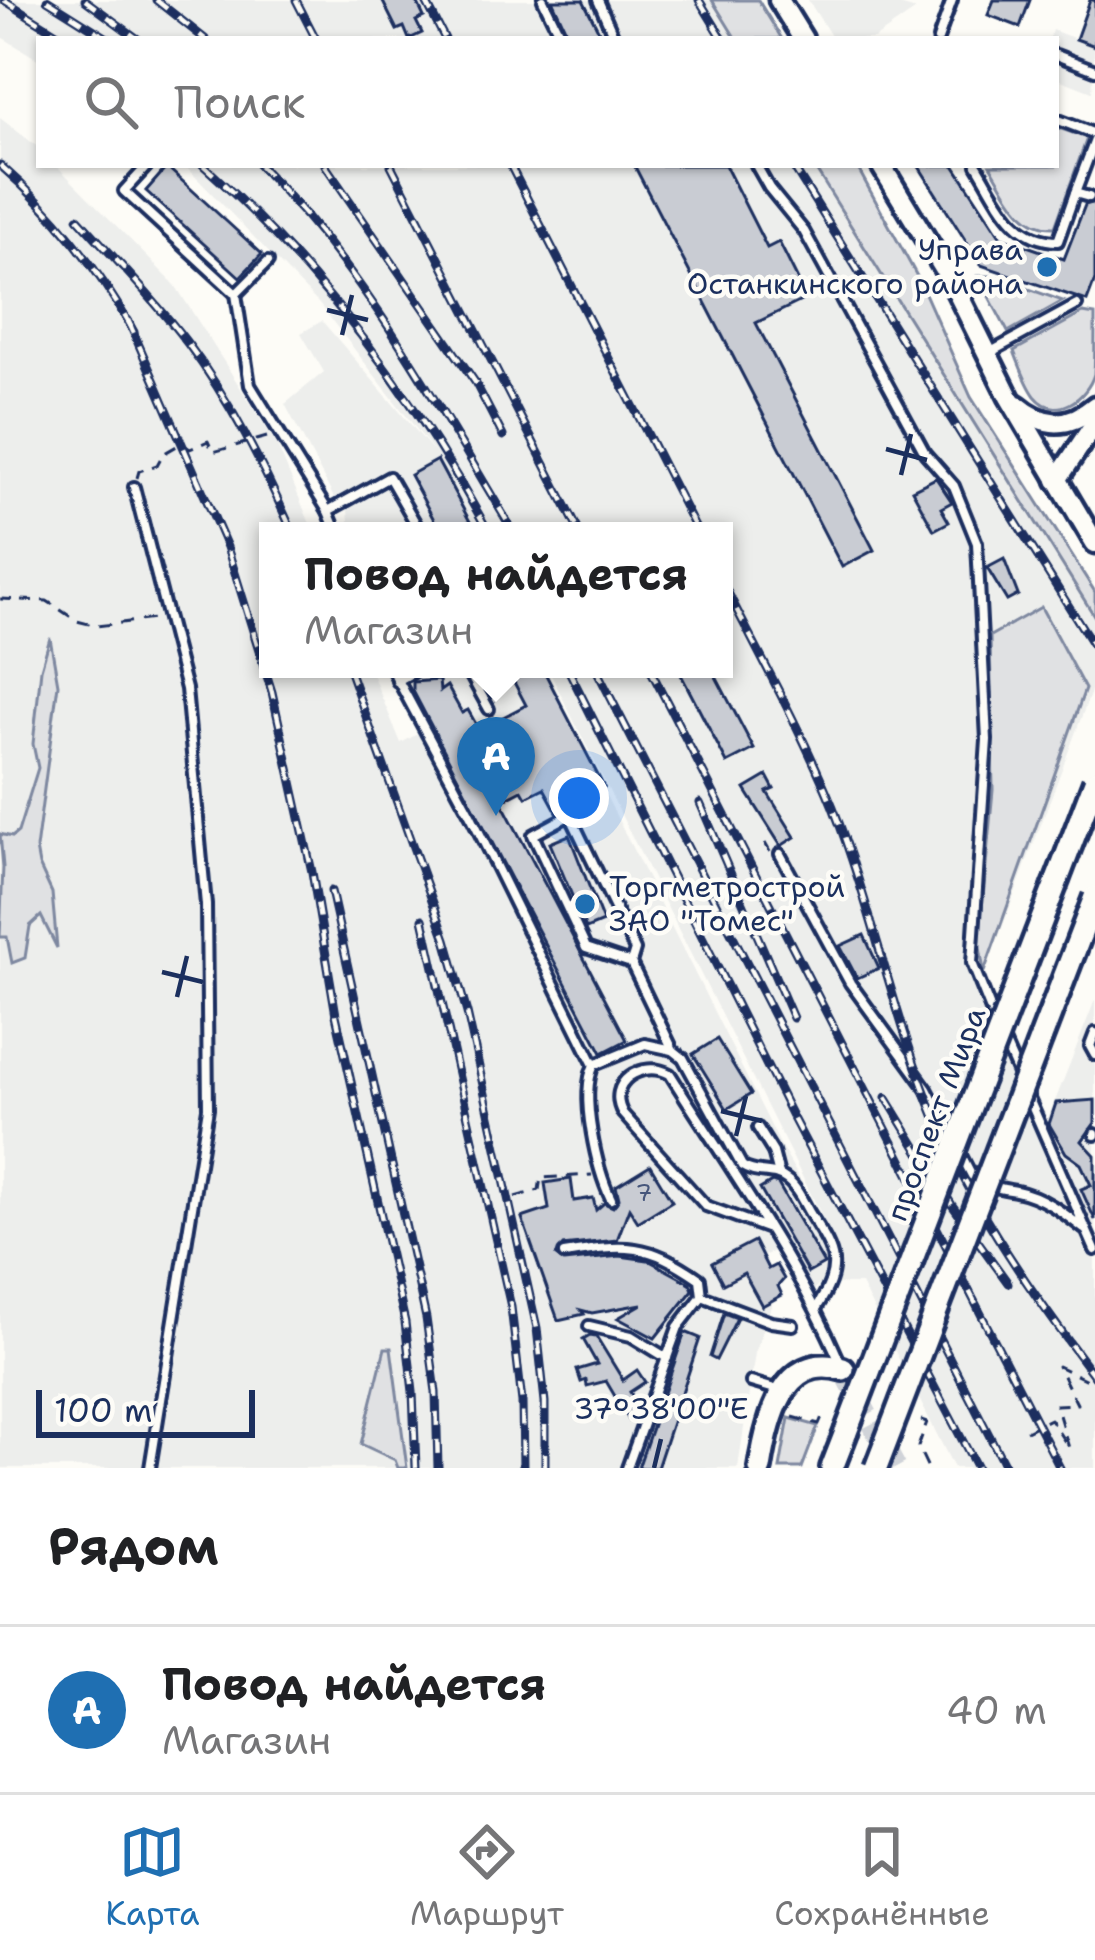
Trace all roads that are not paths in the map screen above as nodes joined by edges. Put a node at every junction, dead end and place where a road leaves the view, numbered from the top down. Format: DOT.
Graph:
graph roads {
  1 [pos="543,0"];
  2 [pos="598,0"];
  3 [pos="779,0"];
  4 [pos="952,0"];
  5 [pos="561,36"];
  6 [pos="614,36"];
  7 [pos="801,36"];
  8 [pos="939,36"];
  9 [pos="1059,57"];
  10 [pos="1095,70"];
  11 [pos="1059,120"];
  12 [pos="1095,137"];
  13 [pos="145,168"];
  14 [pos="758,168"];
  15 [pos="883,168"];
  16 [pos="979,168"];
  17 [pos="1076,193"];
  18 [pos="1089,197"];
  19 [pos="268,262"];
  20 [pos="236,294"];
  21 [pos="1077,304"];
  22 [pos="988,354"];
  23 [pos="1009,397"];
  24 [pos="1095,406"];
  25 [pos="1095,422"];
  26 [pos="1058,480"];
  27 [pos="134,487"];
  28 [pos="328,511"];
  29 [pos="332,522"];
  30 [pos="415,522"];
  31 [pos="1095,543"];
  32 [pos="396,678"];
  33 [pos="402,678"];
  34 [pos="472,678"];
  35 [pos="397,681"];
  36 [pos="489,709"];
  37 [pos="1095,781"];
  38 [pos="780,854"];
  39 [pos="1095,897"];
  40 [pos="631,963"];
  41 [pos="1095,1033"];
  42 [pos="674,1050"];
  43 [pos="1095,1055"];
  44 [pos="594,1065"];
  45 [pos="758,1128"];
  46 [pos="778,1175"];
  47 [pos="611,1199"];
  48 [pos="766,1228"];
  49 [pos="1086,1230"];
  50 [pos="1095,1250"];
  51 [pos="564,1254"];
  52 [pos="701,1296"];
  53 [pos="816,1309"];
  54 [pos="793,1325"];
  55 [pos="589,1326"];
  56 [pos="667,1358"];
  57 [pos="842,1369"];
  58 [pos="751,1382"];
  59 [pos="788,1401"];
  60 [pos="150,1468"];
  61 [pos="627,1468"];
  62 [pos="760,1468"];
  63 [pos="832,1468"];
  64 [pos="876,1468"];
  1 -- 5 [label="lane"];
  2 -- 6 [label="lane"];
  3 -- 7 [label="street"];
  4 -- 8 [label="lane"];
  9 -- 10 [label="lane"];
  11 -- 12 [label="lane"];
  12 -- 17 [label="lane"];
  13 -- 20 [label="lane"];
  14 -- 49 [label="lane"];
  15 -- 22 [label="street"];
  16 -- 17 [label="lane"];
  17 -- 18 [label="lane"];
  19 -- 20 [label="lane"];
  20 -- 28 [label="lane"];
  21 -- 22 [label="lane"];
  22 -- 23 [label="street"];
  23 -- 24 [label="street"];
  23 -- 26 [label="street"];
  25 -- 26 [label="street"];
  26 -- 31 [label="street"];
  27 -- 60 [label="lane"];
  28 -- 29 [label="lane"];
  28 -- 30 [label="lane"];
  32 -- 35 [label="lane"];
  33 -- 35 [label="lane"];
  34 -- 36 [label="lane"];
  35 -- 44 [label="lane"];
  37 -- 63 [label="main road, проспект Мира, bridge"];
  38 -- 49 [label="lane"];
  39 -- 64 [label="main road, bridge"];
  40 -- 40 [label="lane"];
  40 -- 42 [label="lane"];
  41 -- 43 [label="lane"];
  42 -- 44 [label="lane"];
  42 -- 46 [label="lane"];
  44 -- 47 [label="lane"];
  45 -- 46 [label="lane"];
  46 -- 53 [label="lane"];
  48 -- 48 [label="lane"];
  48 -- 53 [label="lane"];
  49 -- 50 [label="lane"];
  51 -- 52 [label="lane"];
  52 -- 54 [label="lane"];
  52 -- 56 [label="lane"];
  53 -- 57 [label="lane"];
  55 -- 56 [label="lane"];
  56 -- 61 [label="lane"];
  57 -- 59 [label="main road"];
  58 -- 59 [label="lane"];
  59 -- 62 [label="main road"];
}
